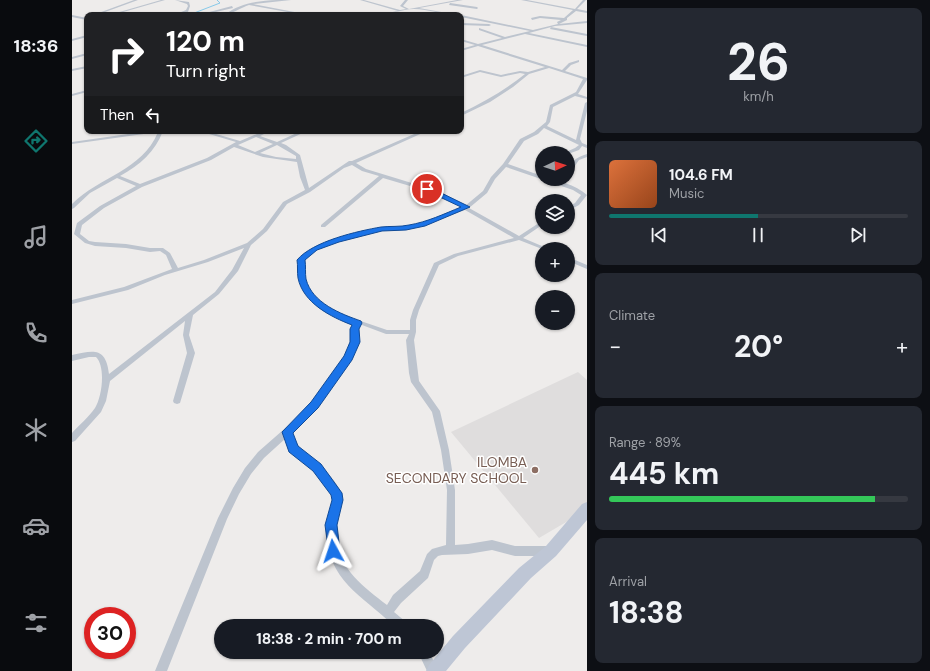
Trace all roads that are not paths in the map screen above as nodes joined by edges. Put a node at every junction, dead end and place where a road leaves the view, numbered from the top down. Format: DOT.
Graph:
graph roads {
  1 [pos="137,0"];
  2 [pos="164,0"];
  3 [pos="176,0"];
  4 [pos="290,0"];
  5 [pos="361,0"];
  6 [pos="407,0"];
  7 [pos="462,0"];
  8 [pos="522,0"];
  9 [pos="585,0"];
  10 [pos="244,2"];
  11 [pos="446,3"];
  12 [pos="236,6"];
  13 [pos="477,8"];
  14 [pos="410,9"];
  15 [pos="223,10"];
  16 [pos="401,10"];
  17 [pos="574,10"];
  18 [pos="103,12"];
  19 [pos="121,12"];
  20 [pos="182,12"];
  21 [pos="213,12"];
  22 [pos="229,12"];
  23 [pos="294,12"];
  24 [pos="396,12"];
  25 [pos="433,12"];
  26 [pos="587,12"];
  27 [pos="72,16"];
  28 [pos="464,17"];
  29 [pos="84,18"];
  30 [pos="566,19"];
  31 [pos="587,22"];
  32 [pos="464,24"];
  33 [pos="550,26"];
  34 [pos="480,29"];
  35 [pos="533,30"];
  36 [pos="523,33"];
  37 [pos="587,35"];
  38 [pos="84,37"];
  39 [pos="504,38"];
  40 [pos="72,40"];
  41 [pos="464,41"];
  42 [pos="479,45"];
  43 [pos="587,46"];
  44 [pos="464,49"];
  45 [pos="84,55"];
  46 [pos="72,58"];
  47 [pos="578,61"];
  48 [pos="84,68"];
  49 [pos="547,68"];
  50 [pos="72,70"];
  51 [pos="464,71"];
  52 [pos="472,72"];
  53 [pos="528,72"];
  54 [pos="563,72"];
  55 [pos="464,76"];
  56 [pos="586,78"];
  57 [pos="84,92"];
  58 [pos="72,95"];
  59 [pos="576,95"];
  60 [pos="587,98"];
  61 [pos="587,103"];
  62 [pos="464,114"];
  63 [pos="544,126"];
  64 [pos="138,134"];
  65 [pos="159,134"];
  66 [pos="212,134"];
  67 [pos="261,134"];
  68 [pos="298,134"];
  69 [pos="418,134"];
  70 [pos="257,136"];
  71 [pos="240,142"];
  72 [pos="72,143"];
  73 [pos="277,143"];
  74 [pos="234,145"];
  75 [pos="581,145"];
  76 [pos="587,147"];
  77 [pos="575,150"];
  78 [pos="256,153"];
  79 [pos="587,155"];
  80 [pos="300,161"];
  81 [pos="352,162"];
  82 [pos="575,162"];
  83 [pos="505,165"];
  84 [pos="117,176"];
  85 [pos="382,176"];
  86 [pos="535,176"];
  87 [pos="140,186"];
  88 [pos="565,186"];
  89 [pos="308,191"];
  90 [pos="575,205"];
  91 [pos="72,207"];
  92 [pos="467,207"];
  93 [pos="323,226"];
  94 [pos="535,228"];
  95 [pos="519,238"];
  96 [pos="249,244"];
  97 [pos="535,245"];
  98 [pos="575,262"];
  99 [pos="587,267"];
  100 [pos="176,270"];
  101 [pos="72,302"];
  102 [pos="190,315"];
  103 [pos="358,323"];
  104 [pos="413,332"];
  105 [pos="72,358"];
  106 [pos="106,380"];
  107 [pos="177,401"];
  108 [pos="288,432"];
  109 [pos="72,439"];
  110 [pos="587,509"];
  111 [pos="451,549"];
  112 [pos="551,551"];
  113 [pos="388,612"];
  114 [pos="395,619"];
  115 [pos="427,659"];
  116 [pos="161,671"];
  117 [pos="434,671"];
  1 -- 18 [label="street"];
  2 -- 19 [label="street"];
  3 -- 20 [label="street"];
  4 -- 10 [label="street"];
  5 -- 16 [label="street"];
  6 -- 14 [label="street"];
  7 -- 11 [label="street"];
  8 -- 17 [label="street"];
  9 -- 17 [label="street"];
  10 -- 12 [label="street"];
  10 -- 23 [label="street"];
  11 -- 13 [label="street"];
  11 -- 14 [label="street"];
  12 -- 15 [label="street"];
  12 -- 22 [label="street"];
  14 -- 16 [label="street"];
  14 -- 25 [label="street"];
  15 -- 21 [label="street"];
  16 -- 24 [label="street"];
  17 -- 26 [label="street"];
  17 -- 30 [label="street"];
  27 -- 29 [label="street"];
  28 -- 35 [label="street"];
  30 -- 33 [label="street"];
  30 -- 33 [label="street"];
  31 -- 33 [label="street"];
  32 -- 36 [label="street"];
  33 -- 35 [label="street"];
  33 -- 37 [label="street"];
  34 -- 39 [label="street"];
  35 -- 36 [label="street"];
  36 -- 39 [label="street"];
  36 -- 43 [label="street"];
  38 -- 40 [label="street"];
  39 -- 42 [label="street"];
  41 -- 42 [label="street"];
  42 -- 44 [label="street"];
  42 -- 49 [label="street"];
  45 -- 46 [label="street"];
  47 -- 54 [label="street"];
  48 -- 50 [label="street"];
  49 -- 53 [label="street"];
  49 -- 54 [label="street"];
  51 -- 52 [label="street"];
  52 -- 53 [label="street"];
  52 -- 55 [label="street"];
  53 -- 62 [label="street"];
  54 -- 56 [label="street"];
  56 -- 59 [label="street"];
  57 -- 58 [label="street"];
  59 -- 60 [label="street"];
  59 -- 63 [label="street"];
  61 -- 75 [label="street"];
  63 -- 75 [label="street"];
  63 -- 83 [label="street"];
  64 -- 72 [label="street"];
  65 -- 84 [label="street"];
  66 -- 71 [label="street"];
  67 -- 70 [label="street"];
  68 -- 73 [label="street"];
  69 -- 81 [label="street"];
  70 -- 71 [label="street"];
  70 -- 73 [label="street"];
  71 -- 74 [label="street"];
  73 -- 78 [label="street"];
  73 -- 80 [label="street"];
  74 -- 78 [label="street"];
  74 -- 87 [label="street"];
  75 -- 76 [label="street"];
  75 -- 77 [label="street"];
  78 -- 80 [label="street"];
  79 -- 82 [label="street"];
  80 -- 89 [label="street"];
  81 -- 85 [label="street"];
  81 -- 89 [label="street"];
  83 -- 86 [label="street"];
  83 -- 92 [label="street"];
  84 -- 87 [label="street"];
  84 -- 91 [label="street"];
  85 -- 92 [label="street"];
  85 -- 93 [label="street"];
  87 -- 100 [label="street"];
  88 -- 90 [label="street"];
  89 -- 96 [label="street"];
  92 -- 95 [label="street"];
  92 -- 103 [label="street"];
  94 -- 95 [label="street"];
  95 -- 97 [label="street"];
  95 -- 104 [label="street"];
  96 -- 100 [label="street"];
  96 -- 102 [label="street"];
  98 -- 99 [label="street"];
  100 -- 101 [label="street"];
  102 -- 106 [label="street"];
  102 -- 107 [label="street"];
  103 -- 104 [label="street"];
  103 -- 108 [label="street"];
  104 -- 111 [label="street"];
  105 -- 106 [label="street"];
  106 -- 109 [label="street"];
  108 -- 113 [label="street"];
  108 -- 116 [label="street"];
  110 -- 112 [label="street"];
  111 -- 112 [label="street"];
  111 -- 113 [label="street"];
  112 -- 117 [label="street"];
  113 -- 114 [label="street"];
  115 -- 117 [label="street"];
}
